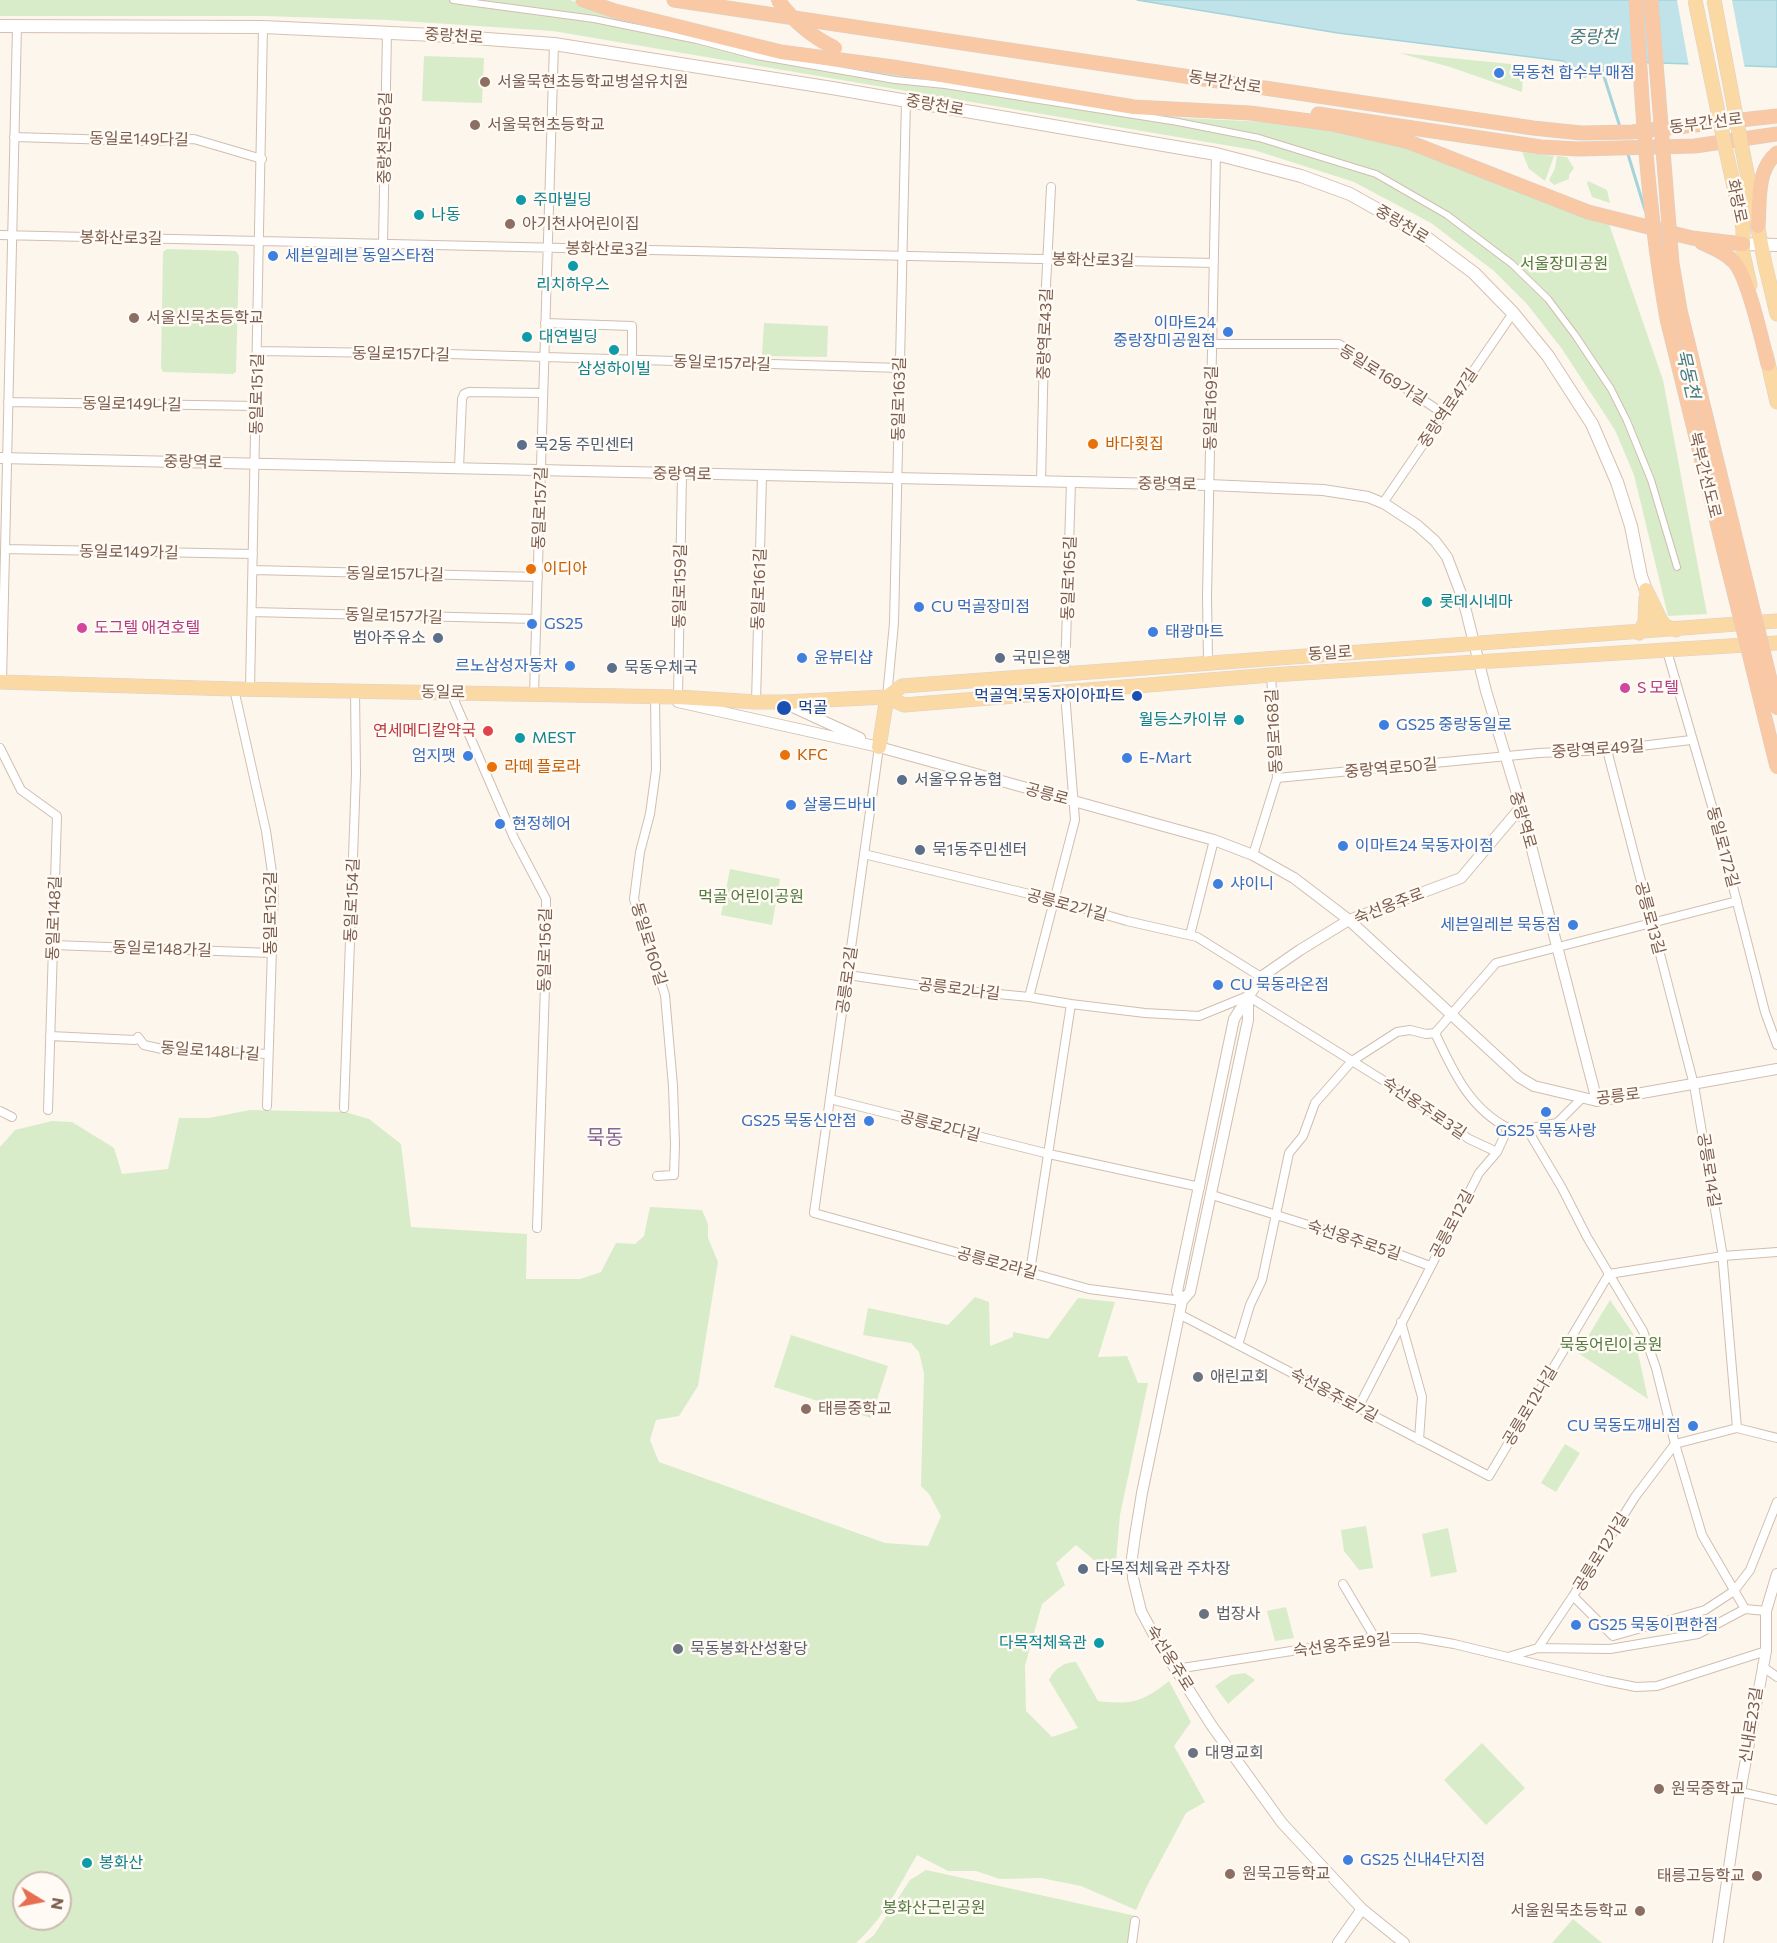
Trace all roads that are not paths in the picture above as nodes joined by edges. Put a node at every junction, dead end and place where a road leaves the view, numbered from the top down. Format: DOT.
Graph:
graph roads {
  1 [pos="453,0"];
  2 [pos="583,0"];
  3 [pos="674,0"];
  4 [pos="777,0"];
  5 [pos="1636,0"];
  6 [pos="1651,0"];
  7 [pos="1695,0"];
  8 [pos="1714,0"];
  9 [pos="0,26"];
  10 [pos="17,26"];
  11 [pos="263,27"];
  12 [pos="387,32"];
  13 [pos="554,44"];
  14 [pos="893,68"];
  15 [pos="906,100"];
  16 [pos="1250,113"];
  17 [pos="1777,116"];
  18 [pos="1777,134"];
  19 [pos="14,137"];
  20 [pos="1777,153"];
  21 [pos="1216,154"];
  22 [pos="262,159"];
  23 [pos="1051,187"];
  24 [pos="1758,226"];
  25 [pos="0,235"];
  26 [pos="12,235"];
  27 [pos="1692,238"];
  28 [pos="260,241"];
  29 [pos="383,244"];
  30 [pos="1743,244"];
  31 [pos="1761,244"];
  32 [pos="1777,245"];
  33 [pos="548,248"];
  34 [pos="902,256"];
  35 [pos="1048,259"];
  36 [pos="1214,263"];
  37 [pos="1513,313"];
  38 [pos="1777,315"];
  39 [pos="545,323"];
  40 [pos="1212,344"];
  41 [pos="258,351"];
  42 [pos="544,358"];
  43 [pos="632,360"];
  44 [pos="1768,364"];
  45 [pos="900,368"];
  46 [pos="543,393"];
  47 [pos="8,402"];
  48 [pos="1777,402"];
  49 [pos="256,406"];
  50 [pos="1444,414"];
  51 [pos="3,458"];
  52 [pos="255,464"];
  53 [pos="459,468"];
  54 [pos="541,471"];
  55 [pos="682,474"];
  56 [pos="762,476"];
  57 [pos="897,479"];
  58 [pos="1041,482"];
  59 [pos="1071,482"];
  60 [pos="1209,485"];
  61 [pos="1383,503"];
  62 [pos="5,549"];
  63 [pos="253,554"];
  64 [pos="1677,567"];
  65 [pos="253,570"];
  66 [pos="538,577"];
  67 [pos="1646,590"];
  68 [pos="252,612"];
  69 [pos="536,619"];
  70 [pos="1777,621"];
  71 [pos="1676,630"];
  72 [pos="1639,633"];
  73 [pos="1474,643"];
  74 [pos="1777,643"];
  75 [pos="1415,647"];
  76 [pos="1667,651"];
  77 [pos="1289,656"];
  78 [pos="1224,661"];
  79 [pos="1478,661"];
  80 [pos="1208,662"];
  81 [pos="1416,665"];
  82 [pos="1065,674"];
  83 [pos="1290,674"];
  84 [pos="1271,675"];
  85 [pos="1225,679"];
  86 [pos="1,682"];
  87 [pos="937,683"];
  88 [pos="234,688"];
  89 [pos="250,689"];
  90 [pos="355,691"];
  91 [pos="451,693"];
  92 [pos="1065,693"];
  93 [pos="534,694"];
  94 [pos="655,696"];
  95 [pos="678,696"];
  96 [pos="886,697"];
  97 [pos="756,702"];
  98 [pos="784,702"];
  99 [pos="938,702"];
  100 [pos="1777,708"];
  101 [pos="1691,740"];
  102 [pos="879,747"];
  103 [pos="0,748"];
  104 [pos="1607,750"];
  105 [pos="1505,758"];
  106 [pos="1777,768"];
  107 [pos="1277,778"];
  108 [pos="1075,801"];
  109 [pos="1521,807"];
  110 [pos="1214,840"];
  111 [pos="864,854"];
  112 [pos="1253,855"];
  113 [pos="1054,900"];
  114 [pos="1737,902"];
  115 [pos="1349,920"];
  116 [pos="1652,925"];
  117 [pos="1190,935"];
  118 [pos="52,945"];
  119 [pos="1558,948"];
  120 [pos="272,952"];
  121 [pos="848,975"];
  122 [pos="1261,977"];
  123 [pos="1248,996"];
  124 [pos="1029,997"];
  125 [pos="1071,1004"];
  126 [pos="1449,1014"];
  127 [pos="1435,1033"];
  128 [pos="50,1036"];
  129 [pos="1777,1044"];
  130 [pos="268,1054"];
  131 [pos="1352,1061"];
  132 [pos="1777,1070"];
  133 [pos="1694,1085"];
  134 [pos="1582,1098"];
  135 [pos="830,1099"];
  136 [pos="1597,1101"];
  137 [pos="267,1106"];
  138 [pos="344,1108"];
  139 [pos="48,1110"];
  140 [pos="0,1111"];
  141 [pos="12,1117"];
  142 [pos="1508,1128"];
  143 [pos="1527,1129"];
  144 [pos="1497,1152"];
  145 [pos="1049,1154"];
  146 [pos="657,1176"];
  147 [pos="1200,1187"];
  148 [pos="1212,1195"];
  149 [pos="814,1213"];
  150 [pos="1276,1215"];
  151 [pos="537,1228"];
  152 [pos="1777,1252"];
  153 [pos="1723,1256"];
  154 [pos="1430,1266"];
  155 [pos="1030,1272"];
  156 [pos="1609,1274"];
  157 [pos="1182,1301"];
  158 [pos="1179,1314"];
  159 [pos="1401,1322"];
  160 [pos="1238,1345"];
  161 [pos="1358,1408"];
  162 [pos="1737,1428"];
  163 [pos="1777,1438"];
  164 [pos="1419,1440"];
  165 [pos="1675,1444"];
  166 [pos="1489,1476"];
  167 [pos="1777,1502"];
  168 [pos="1777,1574"];
  169 [pos="1343,1584"];
  170 [pos="1734,1591"];
  171 [pos="1573,1596"];
  172 [pos="1745,1609"];
  173 [pos="1766,1611"];
  174 [pos="1376,1638"];
  175 [pos="1538,1648"];
  176 [pos="1766,1650"];
  177 [pos="1508,1657"];
  178 [pos="1762,1666"];
  179 [pos="1176,1669"];
  180 [pos="1777,1677"];
  181 [pos="1740,1792"];
  182 [pos="1777,1800"];
  183 [pos="1362,1910"];
  184 [pos="1135,1922"];
  185 [pos="1132,1943"];
  186 [pos="1338,1943"];
  187 [pos="1404,1943"];
  188 [pos="1718,1943"];
  1 -- 64 [label="street"];
  2 -- 14 [label="highway"];
  3 -- 17 [label="highway, 동부간선로"];
  4 -- 14 [label="highway, bridge"];
  5 -- 106 [label="highway, 북부간선도로, bridge"];
  6 -- 100 [label="highway, 북부간선도로, bridge"];
  7 -- 30 [label="main road, 화랑로, bridge"];
  8 -- 24 [label="main road, 화랑로, bridge"];
  9 -- 10 [label="main road, 중랑천로"];
  10 -- 11 [label="main road, 중랑천로"];
  10 -- 19 [label="street"];
  11 -- 12 [label="main road, 중랑천로"];
  11 -- 22 [label="street, 동일로151길"];
  12 -- 13 [label="main road, 중랑천로"];
  12 -- 29 [label="street, 중랑천로56길"];
  13 -- 15 [label="main road, 중랑천로"];
  13 -- 33 [label="street, 동일로157길"];
  14 -- 16 [label="highway"];
  15 -- 21 [label="main road, 중랑천로"];
  15 -- 34 [label="street, 동일로163길"];
  16 -- 18 [label="highway"];
  16 -- 27 [label="highway, bridge"];
  19 -- 22 [label="street, 동일로149다길"];
  19 -- 26 [label="street"];
  20 -- 24 [label="highway"];
  21 -- 36 [label="street, 동일로169길"];
  21 -- 37 [label="main road, 중랑천로"];
  22 -- 28 [label="street, 동일로151길"];
  23 -- 35 [label="street, 중랑역로43길"];
  24 -- 31 [label="main road, 화랑로"];
  25 -- 26 [label="street, 봉화산로3길"];
  26 -- 28 [label="street, 봉화산로3길"];
  26 -- 47 [label="street"];
  27 -- 30 [label="highway"];
  27 -- 44 [label="highway"];
  28 -- 29 [label="street, 봉화산로3길"];
  28 -- 41 [label="street, 동일로151길"];
  29 -- 33 [label="street, 봉화산로3길"];
  30 -- 31 [label="main road"];
  30 -- 44 [label="main road, 화랑로"];
  31 -- 32 [label="main road"];
  31 -- 38 [label="main road, 화랑로"];
  33 -- 34 [label="street, 봉화산로3길"];
  33 -- 39 [label="street, 동일로157길"];
  34 -- 35 [label="street, 봉화산로3길"];
  34 -- 45 [label="street, 동일로163길"];
  35 -- 36 [label="street, 봉화산로3길"];
  35 -- 58 [label="street, 중랑역로43길"];
  36 -- 40 [label="street, 동일로169길"];
  37 -- 50 [label="street, 중랑역로47길"];
  37 -- 67 [label="main road, 중랑천로"];
  39 -- 42 [label="street, 동일로157길"];
  39 -- 43 [label="street"];
  40 -- 50 [label="street, 동일로169가길"];
  40 -- 60 [label="street, 동일로169길"];
  41 -- 42 [label="street, 동일로157다길"];
  41 -- 49 [label="street, 동일로151길"];
  42 -- 43 [label="street, 동일로157라길"];
  42 -- 46 [label="street, 동일로157길"];
  43 -- 45 [label="street, 동일로157라길"];
  44 -- 48 [label="main road, 화랑로"];
  45 -- 57 [label="street, 동일로163길"];
  46 -- 53 [label="street"];
  46 -- 54 [label="street, 동일로157길"];
  47 -- 49 [label="street, 동일로149나길"];
  47 -- 51 [label="street"];
  49 -- 52 [label="street, 동일로151길"];
  50 -- 61 [label="street, 중랑역로47길"];
  51 -- 52 [label="street, 중랑역로"];
  51 -- 62 [label="street"];
  52 -- 53 [label="street, 중랑역로"];
  52 -- 63 [label="street, 동일로151길"];
  53 -- 54 [label="street, 중랑역로"];
  54 -- 55 [label="street, 중랑역로"];
  54 -- 66 [label="street, 동일로157길"];
  55 -- 56 [label="street, 중랑역로"];
  55 -- 95 [label="street, 동일로159길"];
  56 -- 57 [label="street, 중랑역로"];
  56 -- 97 [label="street, 동일로161길"];
  57 -- 58 [label="street, 중랑역로"];
  57 -- 96 [label="street, 동일로163길"];
  58 -- 59 [label="street, 중랑역로"];
  59 -- 60 [label="street, 중랑역로"];
  59 -- 82 [label="street, 동일로165길"];
  60 -- 61 [label="street, 중랑역로"];
  60 -- 80 [label="street, 동일로169길"];
  61 -- 73 [label="street, 중랑역로"];
  62 -- 63 [label="street, 동일로149가길"];
  62 -- 86 [label="street"];
  63 -- 65 [label="street, 동일로151길"];
  65 -- 66 [label="street, 동일로157나길"];
  65 -- 68 [label="street, 동일로151길"];
  66 -- 69 [label="street, 동일로157길"];
  67 -- 71 [label="main road"];
  67 -- 72 [label="main road"];
  68 -- 69 [label="street, 동일로157가길"];
  68 -- 89 [label="street, 동일로151길"];
  69 -- 93 [label="street, 동일로157길"];
  70 -- 71 [label="main road, 동일로, bridge"];
  71 -- 72 [label="main road, 동일로"];
  72 -- 73 [label="main road, 동일로"];
  73 -- 75 [label="main road, 동일로"];
  73 -- 79 [label="street, 중랑역로"];
  74 -- 76 [label="main road, 동일로, bridge"];
  75 -- 77 [label="main road, 동일로"];
  75 -- 81 [label="main road"];
  76 -- 79 [label="main road, 동일로"];
  76 -- 101 [label="street, 동일로172길"];
  77 -- 78 [label="main road, 동일로"];
  77 -- 83 [label="main road"];
  78 -- 80 [label="main road, 동일로"];
  78 -- 85 [label="main road"];
  79 -- 81 [label="main road, 동일로"];
  79 -- 105 [label="street, 중랑역로"];
  80 -- 82 [label="main road, 동일로"];
  81 -- 83 [label="main road, 동일로"];
  82 -- 87 [label="main road, 동일로"];
  83 -- 84 [label="main road, 동일로"];
  84 -- 85 [label="main road, 동일로"];
  84 -- 107 [label="street, 동일로168길"];
  85 -- 92 [label="main road, 동일로"];
  86 -- 88 [label="main road, 동일로"];
  87 -- 96 [label="main road, 동일로"];
  87 -- 99 [label="main road"];
  88 -- 89 [label="main road, 동일로"];
  88 -- 120 [label="street, 동일로152길"];
  89 -- 90 [label="main road, 동일로"];
  90 -- 91 [label="main road, 동일로"];
  90 -- 138 [label="street, 동일로154길"];
  91 -- 93 [label="main road, 동일로"];
  91 -- 151 [label="street, 동일로156길"];
  92 -- 99 [label="main road, 동일로"];
  92 -- 108 [label="street"];
  93 -- 94 [label="main road, 동일로"];
  94 -- 95 [label="main road, 동일로"];
  94 -- 102 [label="street, 공릉로"];
  94 -- 146 [label="street, 동일로160길"];
  95 -- 97 [label="main road, 동일로"];
  96 -- 98 [label="main road, 동일로"];
  96 -- 99 [label="main road, 동일로"];
  96 -- 102 [label="main road"];
  97 -- 98 [label="main road, 동일로"];
  98 -- 102 [label="street, 공릉로"];
  101 -- 104 [label="street, 중랑역로49길"];
  101 -- 114 [label="street, 동일로172길"];
  102 -- 108 [label="street, 공릉로"];
  102 -- 111 [label="street, 공릉로2길"];
  103 -- 118 [label="street, 동일로148길"];
  104 -- 105 [label="street, 중랑역로49길"];
  104 -- 116 [label="street, 공릉로13길"];
  105 -- 107 [label="street, 중랑역로50길"];
  105 -- 109 [label="street, 중랑역로"];
  107 -- 112 [label="street, 동일로168길"];
  108 -- 110 [label="street, 공릉로"];
  108 -- 113 [label="street"];
  109 -- 115 [label="street, 숙선옹주로"];
  109 -- 119 [label="street, 중랑역로"];
  110 -- 112 [label="street, 공릉로"];
  110 -- 117 [label="street"];
  111 -- 113 [label="street, 공릉로2가길"];
  111 -- 121 [label="street, 공릉로2길"];
  112 -- 115 [label="street, 공릉로"];
  113 -- 117 [label="street, 공릉로2가길"];
  113 -- 124 [label="street"];
  114 -- 116 [label="street"];
  114 -- 129 [label="street, 동일로172길"];
  115 -- 122 [label="street, 숙선옹주로"];
  115 -- 126 [label="street, 공릉로"];
  116 -- 119 [label="street"];
  116 -- 133 [label="street, 공릉로13길"];
  117 -- 122 [label="street, 공릉로2가길"];
  118 -- 120 [label="street, 동일로148가길"];
  118 -- 128 [label="street, 동일로148길"];
  119 -- 126 [label="street"];
  119 -- 136 [label="street, 중랑역로"];
  120 -- 130 [label="street, 동일로152길"];
  121 -- 124 [label="street, 공릉로2나길"];
  121 -- 135 [label="street, 공릉로2길"];
  122 -- 123 [label="street, 숙선옹주로"];
  123 -- 125 [label="street, 공릉로2나길"];
  123 -- 131 [label="street, 숙선옹주로3길"];
  123 -- 147 [label="street, 숙선옹주로"];
  123 -- 148 [label="street, 숙선옹주로"];
  124 -- 125 [label="street, 공릉로2나길"];
  125 -- 145 [label="street"];
  126 -- 127 [label="street"];
  126 -- 134 [label="street, 공릉로"];
  127 -- 131 [label="street"];
  127 -- 142 [label="street"];
  128 -- 130 [label="street, 동일로148나길"];
  128 -- 139 [label="street, 동일로148길"];
  130 -- 137 [label="street, 동일로152길"];
  131 -- 144 [label="street, 숙선옹주로3길"];
  131 -- 150 [label="street"];
  132 -- 133 [label="street, 공릉로"];
  133 -- 136 [label="street, 공릉로"];
  133 -- 153 [label="street, 공릉로14길"];
  134 -- 136 [label="street, 공릉로"];
  134 -- 143 [label="street"];
  135 -- 145 [label="street, 공릉로2다길"];
  135 -- 149 [label="street, 공릉로2길"];
  140 -- 141 [label="street"];
  142 -- 143 [label="street"];
  142 -- 144 [label="street, 공릉로12길"];
  143 -- 156 [label="street"];
  144 -- 154 [label="street, 공릉로12길"];
  145 -- 147 [label="street, 공릉로2다길"];
  145 -- 155 [label="street"];
  147 -- 157 [label="street, 숙선옹주로"];
  148 -- 150 [label="street, 숙선옹주로5길"];
  148 -- 157 [label="street, 숙선옹주로"];
  149 -- 155 [label="street, 공릉로2라길"];
  150 -- 154 [label="street, 숙선옹주로5길"];
  150 -- 160 [label="street"];
  152 -- 153 [label="street"];
  153 -- 156 [label="street"];
  153 -- 162 [label="street, 공릉로14길"];
  154 -- 159 [label="street, 공릉로12길"];
  155 -- 157 [label="street, 공릉로2라길"];
  156 -- 165 [label="street"];
  156 -- 166 [label="street, 공릉로12나길"];
  157 -- 158 [label="street, 숙선옹주로"];
  158 -- 160 [label="street, 숙선옹주로7길"];
  158 -- 179 [label="street, 숙선옹주로"];
  159 -- 161 [label="street, 공릉로12길"];
  159 -- 164 [label="street"];
  160 -- 161 [label="street, 숙선옹주로7길"];
  161 -- 164 [label="street, 숙선옹주로7길"];
  162 -- 163 [label="street"];
  162 -- 165 [label="street"];
  164 -- 166 [label="street, 숙선옹주로7길"];
  165 -- 170 [label="street"];
  165 -- 171 [label="street, 공릉로12가길"];
  167 -- 170 [label="street"];
  168 -- 173 [label="street, 신내로23길"];
  169 -- 174 [label="street"];
  170 -- 171 [label="street, 공릉로12가길"];
  170 -- 172 [label="street"];
  171 -- 175 [label="street"];
  172 -- 173 [label="street"];
  172 -- 175 [label="street"];
  173 -- 176 [label="street, 신내로23길"];
  174 -- 177 [label="street, 숙선옹주로9길"];
  174 -- 179 [label="street, 숙선옹주로9길"];
  175 -- 177 [label="street, 숙선옹주로9길"];
  176 -- 177 [label="street, 숙선옹주로9길"];
  176 -- 178 [label="street, 신내로23길"];
  178 -- 180 [label="street"];
  178 -- 181 [label="street, 신내로23길"];
  179 -- 183 [label="street, 숙선옹주로"];
  181 -- 182 [label="street"];
  181 -- 188 [label="street, 신내로23길"];
  183 -- 186 [label="street"];
  183 -- 187 [label="street, 숙선옹주로"];
  184 -- 185 [label="street"];
}
